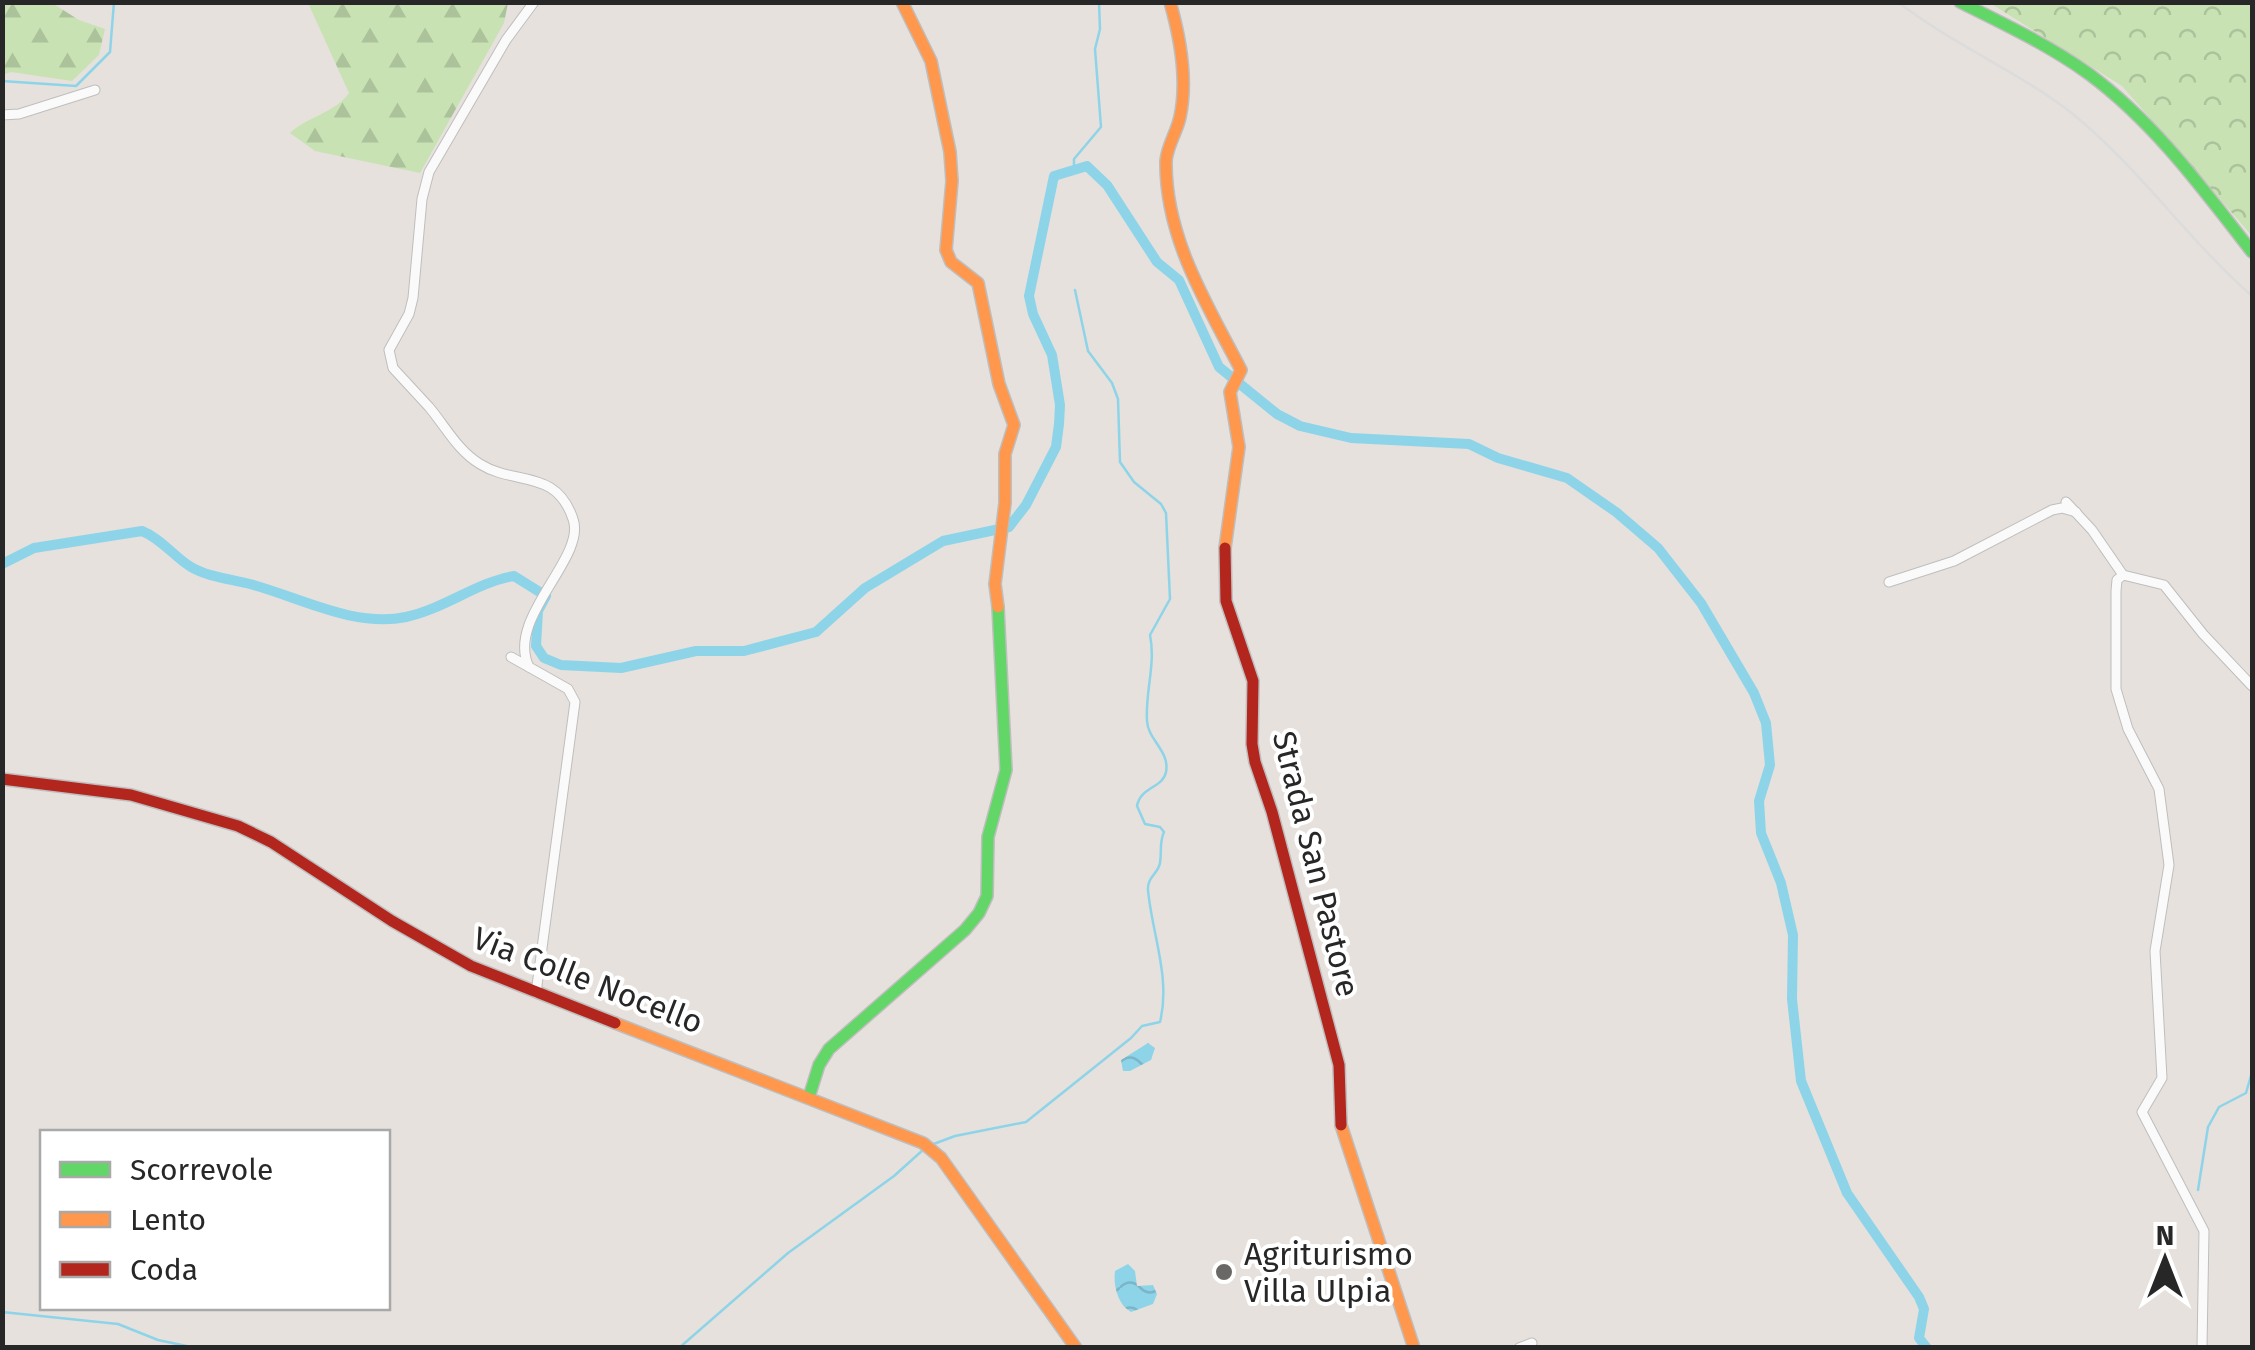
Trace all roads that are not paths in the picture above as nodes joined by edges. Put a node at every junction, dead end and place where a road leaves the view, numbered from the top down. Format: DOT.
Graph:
graph roads {
  1 [pos="534,2"];
  2 [pos="902,2"];
  3 [pos="1170,2"];
  4 [pos="1960,2"];
  5 [pos="95,90"];
  6 [pos="2,114"];
  7 [pos="2252,252"];
  8 [pos="2066,502"];
  9 [pos="2076,512"];
  10 [pos="2123,575"];
  11 [pos="1889,582"];
  12 [pos="510,657"];
  13 [pos="529,667"];
  14 [pos="2252,686"];
  15 [pos="2,778"];
  16 [pos="536,993"];
  17 [pos="809,1097"];
  18 [pos="1532,1343"];
  19 [pos="1076,1348"];
  20 [pos="1414,1348"];
  21 [pos="1519,1348"];
  22 [pos="2202,1348"];
  1 -- 13 [label="street"];
  2 -- 17 [label="street"];
  3 -- 20 [label="street, Strada San Pastore"];
  4 -- 7 [label="street"];
  5 -- 6 [label="street"];
  8 -- 9 [label="street"];
  9 -- 10 [label="street"];
  9 -- 11 [label="street"];
  10 -- 14 [label="street"];
  10 -- 22 [label="street"];
  12 -- 13 [label="street"];
  13 -- 16 [label="street"];
  15 -- 16 [label="street, Via Colle Nocello"];
  16 -- 17 [label="street, Via Colle Nocello"];
  17 -- 19 [label="street, Via Colle Nocello"];
  18 -- 21 [label="street"];
}
